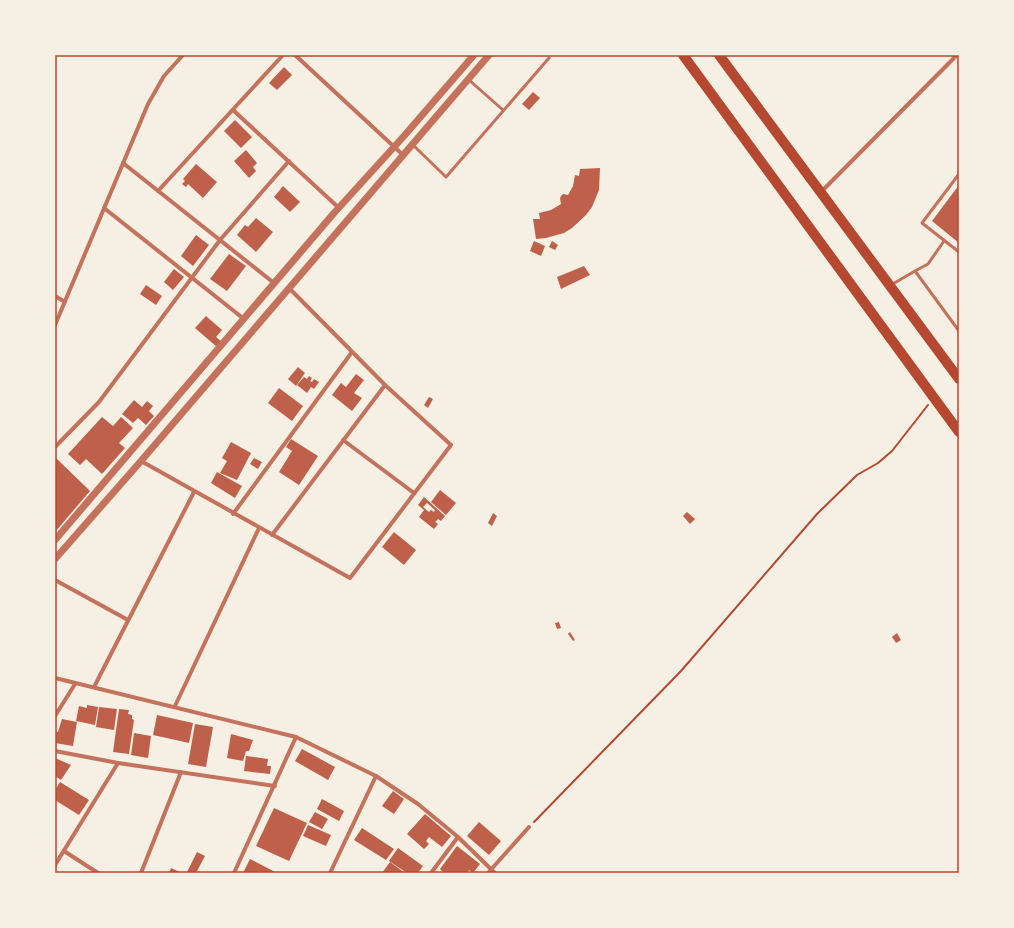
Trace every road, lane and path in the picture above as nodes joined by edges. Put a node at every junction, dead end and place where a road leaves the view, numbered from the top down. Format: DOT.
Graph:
graph roads {
  1 [pos="183,55"];
  2 [pos="284,55"];
  3 [pos="295,55"];
  4 [pos="474,55"];
  5 [pos="489,55"];
  6 [pos="683,55"];
  7 [pos="719,55"];
  8 [pos="957,55"];
  9 [pos="549,58"];
  10 [pos="460,72"];
  11 [pos="467,78"];
  12 [pos="233,110"];
  13 [pos="503,110"];
  14 [pos="404,136"];
  15 [pos="412,144"];
  16 [pos="394,147"];
  17 [pos="403,155"];
  18 [pos="289,161"];
  19 [pos="123,163"];
  20 [pos="959,174"];
  21 [pos="158,191"];
  22 [pos="821,192"];
  23 [pos="104,208"];
  24 [pos="339,208"];
  25 [pos="220,240"];
  26 [pos="944,240"];
  27 [pos="959,252"];
  28 [pos="915,271"];
  29 [pos="192,278"];
  30 [pos="274,283"];
  31 [pos="890,286"];
  32 [pos="289,288"];
  33 [pos="55,296"];
  34 [pos="65,302"];
  35 [pos="244,319"];
  36 [pos="55,325"];
  37 [pos="959,331"];
  38 [pos="352,352"];
  39 [pos="207,362"];
  40 [pos="218,370"];
  41 [pos="959,379"];
  42 [pos="385,385"];
  43 [pos="934,397"];
  44 [pos="959,432"];
  45 [pos="343,440"];
  46 [pos="55,446"];
  47 [pos="141,462"];
  48 [pos="194,492"];
  49 [pos="414,493"];
  50 [pos="233,514"];
  51 [pos="259,528"];
  52 [pos="272,535"];
  53 [pos="55,540"];
  54 [pos="55,559"];
  55 [pos="55,580"];
  56 [pos="128,620"];
  57 [pos="55,678"];
  58 [pos="74,684"];
  59 [pos="94,687"];
  60 [pos="175,706"];
  61 [pos="55,716"];
  62 [pos="296,737"];
  63 [pos="55,751"];
  64 [pos="118,763"];
  65 [pos="181,772"];
  66 [pos="376,776"];
  67 [pos="275,786"];
  68 [pos="529,827"];
  69 [pos="458,837"];
  70 [pos="64,851"];
  71 [pos="55,865"];
  72 [pos="491,872"];
  73 [pos="98,873"];
  74 [pos="141,873"];
  75 [pos="234,873"];
  76 [pos="330,873"];
  77 [pos="431,873"];
  1 -- 19 [label="street"];
  2 -- 12 [label="street"];
  3 -- 16 [label="street"];
  4 -- 10 [label="street"];
  5 -- 11 [label="street"];
  6 -- 43 [label="main road"];
  7 -- 22 [label="main road"];
  8 -- 22 [label="street"];
  9 -- 13 [label="lane"];
  10 -- 11 [label="street"];
  10 -- 14 [label="street"];
  11 -- 13 [label="lane"];
  11 -- 15 [label="street"];
  12 -- 18 [label="street"];
  12 -- 21 [label="street"];
  13 -- 15 [label="lane"];
  14 -- 15 [label="street"];
  14 -- 16 [label="street"];
  15 -- 17 [label="street"];
  16 -- 17 [label="street"];
  16 -- 24 [label="street"];
  17 -- 32 [label="street"];
  18 -- 24 [label="street"];
  18 -- 25 [label="street"];
  19 -- 21 [label="street"];
  19 -- 23 [label="street"];
  20 -- 26 [label="lane"];
  21 -- 25 [label="street"];
  22 -- 31 [label="main road"];
  23 -- 29 [label="street"];
  23 -- 34 [label="street"];
  24 -- 30 [label="street"];
  25 -- 29 [label="street"];
  25 -- 30 [label="street"];
  26 -- 27 [label="lane"];
  26 -- 28 [label="lane"];
  28 -- 31 [label="lane"];
  28 -- 37 [label="lane"];
  29 -- 35 [label="street"];
  29 -- 46 [label="street"];
  30 -- 35 [label="street"];
  31 -- 41 [label="main road"];
  32 -- 38 [label="street"];
  32 -- 40 [label="street"];
  33 -- 34 [label="street"];
  34 -- 36 [label="street"];
  35 -- 39 [label="street"];
  38 -- 42 [label="street"];
  38 -- 50 [label="street"];
  39 -- 40 [label="street"];
  39 -- 53 [label="street"];
  40 -- 47 [label="street"];
  42 -- 45 [label="street"];
  42 -- 49 [label="street"];
  43 -- 44 [label="main road"];
  43 -- 68 [label="path"];
  45 -- 49 [label="street"];
  45 -- 52 [label="street"];
  47 -- 48 [label="street"];
  47 -- 54 [label="street"];
  48 -- 50 [label="street"];
  48 -- 56 [label="street"];
  49 -- 52 [label="street"];
  50 -- 51 [label="street"];
  51 -- 52 [label="street"];
  51 -- 60 [label="street"];
  55 -- 56 [label="street"];
  56 -- 59 [label="street"];
  57 -- 58 [label="street"];
  58 -- 59 [label="street"];
  58 -- 61 [label="street"];
  59 -- 60 [label="street"];
  60 -- 62 [label="street"];
  62 -- 66 [label="street"];
  62 -- 67 [label="street"];
  63 -- 64 [label="street"];
  64 -- 65 [label="street"];
  64 -- 70 [label="street"];
  65 -- 67 [label="street"];
  65 -- 74 [label="street"];
  66 -- 69 [label="street"];
  66 -- 76 [label="street"];
  67 -- 75 [label="street"];
  68 -- 72 [label="street"];
  69 -- 72 [label="street"];
  69 -- 77 [label="street"];
  70 -- 71 [label="street"];
  70 -- 73 [label="street"];
}
